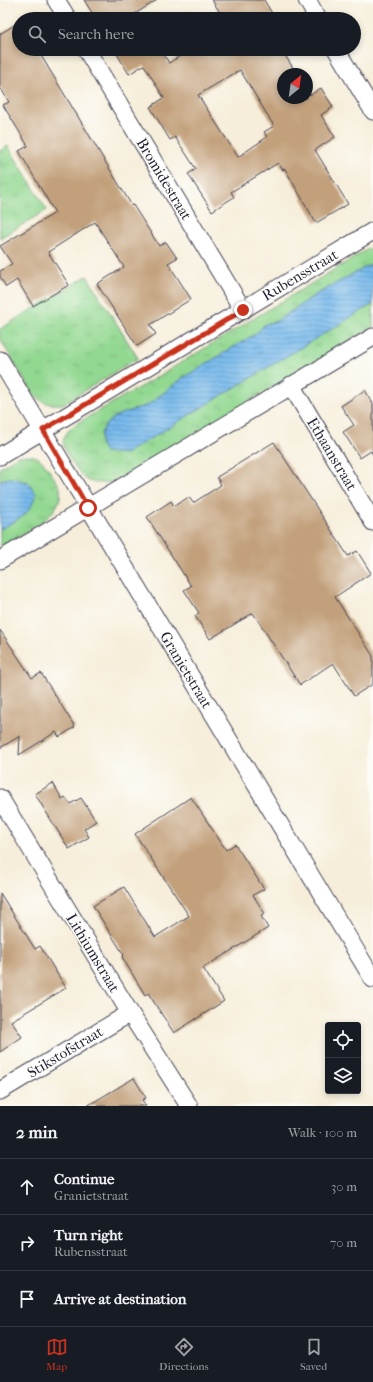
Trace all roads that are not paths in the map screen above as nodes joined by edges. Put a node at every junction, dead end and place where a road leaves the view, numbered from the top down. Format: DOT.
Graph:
graph roads {
  1 [pos="56,0"];
  2 [pos="307,0"];
  3 [pos="64,12"];
  4 [pos="314,12"];
  5 [pos="90,56"];
  6 [pos="340,56"];
  7 [pos="373,110"];
  8 [pos="373,232"];
  9 [pos="243,310"];
  10 [pos="373,337"];
  11 [pos="0,360"];
  12 [pos="291,385"];
  13 [pos="43,430"];
  14 [pos="0,456"];
  15 [pos="88,508"];
  16 [pos="373,522"];
  17 [pos="0,560"];
  18 [pos="0,798"];
  19 [pos="373,980"];
  20 [pos="130,1013"];
  21 [pos="0,1091"];
  22 [pos="189,1106"];
  1 -- 3 [label="street"];
  2 -- 4 [label="street"];
  5 -- 9 [label="street, Bromidestraat"];
  6 -- 7 [label="street"];
  8 -- 9 [label="street, Rubensstraat"];
  9 -- 13 [label="street, Rubensstraat"];
  10 -- 12 [label="street"];
  11 -- 13 [label="street, Granietstraat"];
  12 -- 15 [label="street"];
  12 -- 16 [label="street, Ethaanstraat"];
  13 -- 14 [label="street, Rubensstraat"];
  13 -- 15 [label="street, Granietstraat"];
  15 -- 17 [label="street"];
  15 -- 19 [label="street, Granietstraat"];
  18 -- 20 [label="street, Lithiumstraat"];
  20 -- 21 [label="street, Stikstofstraat"];
  20 -- 22 [label="street, Lithiumstraat"];
}
